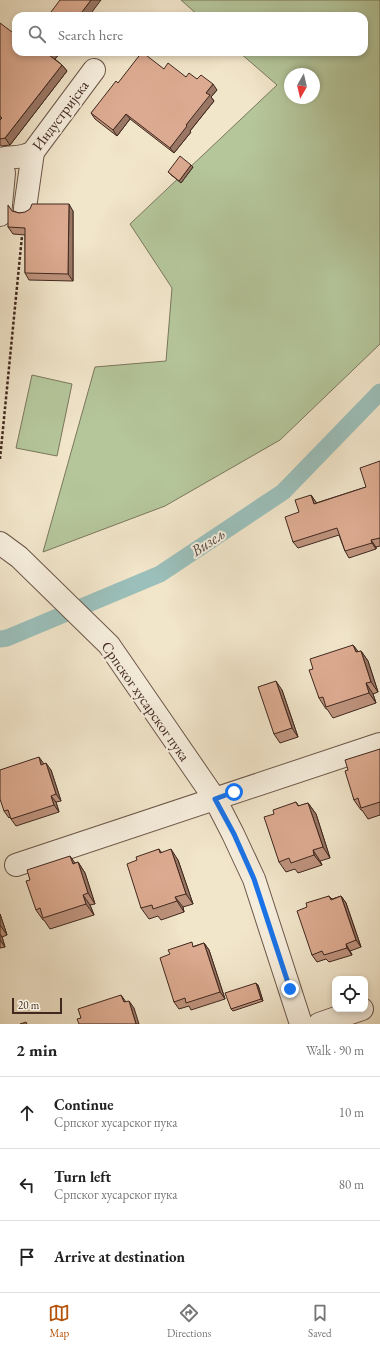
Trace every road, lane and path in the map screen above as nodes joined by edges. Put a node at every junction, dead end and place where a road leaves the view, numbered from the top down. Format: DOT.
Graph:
graph roads {
  1 [pos="94,70"];
  2 [pos="33,152"];
  3 [pos="0,161"];
  4 [pos="25,208"];
  5 [pos="0,215"];
  6 [pos="22,236"];
  7 [pos="0,459"];
  8 [pos="0,543"];
  9 [pos="380,744"];
  10 [pos="215,799"];
  11 [pos="16,865"];
  12 [pos="380,1003"];
  13 [pos="368,1008"];
  14 [pos="355,1012"];
  15 [pos="301,1024"];
  16 [pos="319,1024"];
  1 -- 2 [label="street, Индустријска"];
  2 -- 3 [label="street, Индустријска"];
  2 -- 4 [label="street"];
  3 -- 5 [label="street"];
  6 -- 7 [label="path"];
  8 -- 10 [label="street, Српског хусарског пука"];
  9 -- 10 [label="street"];
  10 -- 11 [label="street"];
  10 -- 15 [label="street, Српског хусарског пука"];
  12 -- 13 [label="street"];
  14 -- 16 [label="street"];
}
